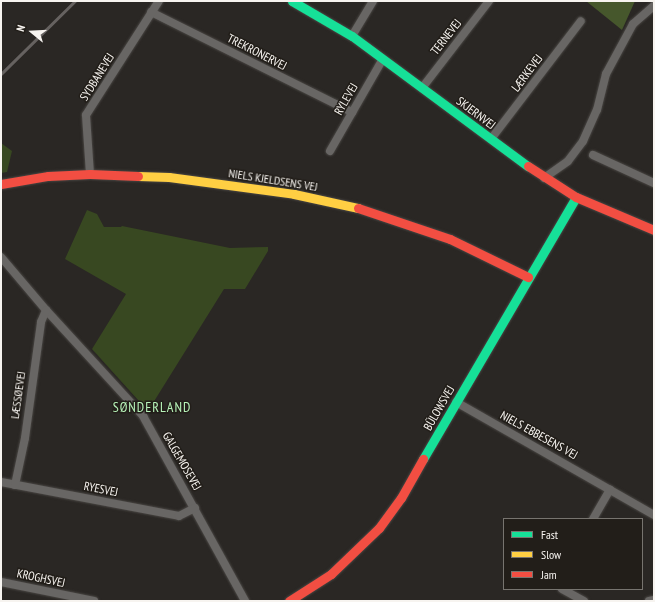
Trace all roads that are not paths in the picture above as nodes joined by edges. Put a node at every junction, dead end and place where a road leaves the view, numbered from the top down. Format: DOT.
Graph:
graph roads {
  1 [pos="159,1"];
  2 [pos="292,1"];
  3 [pos="373,1"];
  4 [pos="489,1"];
  5 [pos="654,6"];
  6 [pos="151,12"];
  7 [pos="581,22"];
  8 [pos="352,36"];
  9 [pos="383,59"];
  10 [pos="422,88"];
  11 [pos="352,112"];
  12 [pos="491,139"];
  13 [pos="330,151"];
  14 [pos="593,155"];
  15 [pos="90,174"];
  16 [pos="544,178"];
  17 [pos="654,183"];
  18 [pos="1,184"];
  19 [pos="576,197"];
  20 [pos="654,230"];
  21 [pos="1,257"];
  22 [pos="528,277"];
  23 [pos="46,310"];
  24 [pos="456,402"];
  25 [pos="1,482"];
  26 [pos="15,485"];
  27 [pos="610,489"];
  28 [pos="196,508"];
  29 [pos="654,515"];
  30 [pos="594,518"];
  31 [pos="1,582"];
  32 [pos="564,590"];
  33 [pos="76,599"];
  34 [pos="654,600"];
  35 [pos="94,601"];
  36 [pos="245,601"];
  37 [pos="289,601"];
  38 [pos="584,601"];
  39 [pos="649,601"];
  1 -- 6 [label="street, SYDBANEVEJ"];
  2 -- 8 [label="street, SKJERNVEJ"];
  3 -- 8 [label="street"];
  4 -- 10 [label="street, TERNEVEJ"];
  5 -- 16 [label="street"];
  6 -- 11 [label="street, TREKRONERVEJ"];
  6 -- 15 [label="street, SYDBANEVEJ"];
  7 -- 12 [label="street, LÆRKEVEJ"];
  8 -- 9 [label="street, SKJERNVEJ"];
  9 -- 10 [label="street, SKJERNVEJ"];
  9 -- 11 [label="street, RYLEVEJ"];
  10 -- 12 [label="street, SKJERNVEJ"];
  11 -- 13 [label="street, RYLEVEJ"];
  12 -- 16 [label="street, SKJERNVEJ"];
  14 -- 17 [label="street"];
  15 -- 18 [label="street, NIELS KJELDSENS VEJ"];
  15 -- 22 [label="street, NIELS KJELDSENS VEJ"];
  16 -- 19 [label="street, SKJERNVEJ"];
  19 -- 20 [label="street, SKJERNVEJ"];
  19 -- 22 [label="street, BÜLOWSVEJ"];
  21 -- 23 [label="street, GALGEMOSEVEJ"];
  22 -- 24 [label="street, BÜLOWSVEJ"];
  23 -- 26 [label="street, LÆSSØEVEJ"];
  23 -- 28 [label="street, GALGEMOSEVEJ"];
  24 -- 27 [label="street, NIELS EBBESENS VEJ"];
  24 -- 37 [label="street, BÜLOWSVEJ"];
  25 -- 26 [label="street, RYESVEJ"];
  26 -- 28 [label="street, RYESVEJ"];
  27 -- 29 [label="street, NIELS EBBESENS VEJ"];
  27 -- 30 [label="street"];
  28 -- 36 [label="street, GALGEMOSEVEJ"];
  31 -- 33 [label="street, KROGHSVEJ"];
  32 -- 38 [label="street"];
  33 -- 35 [label="street, KROGHSVEJ"];
  34 -- 39 [label="street"];
}
